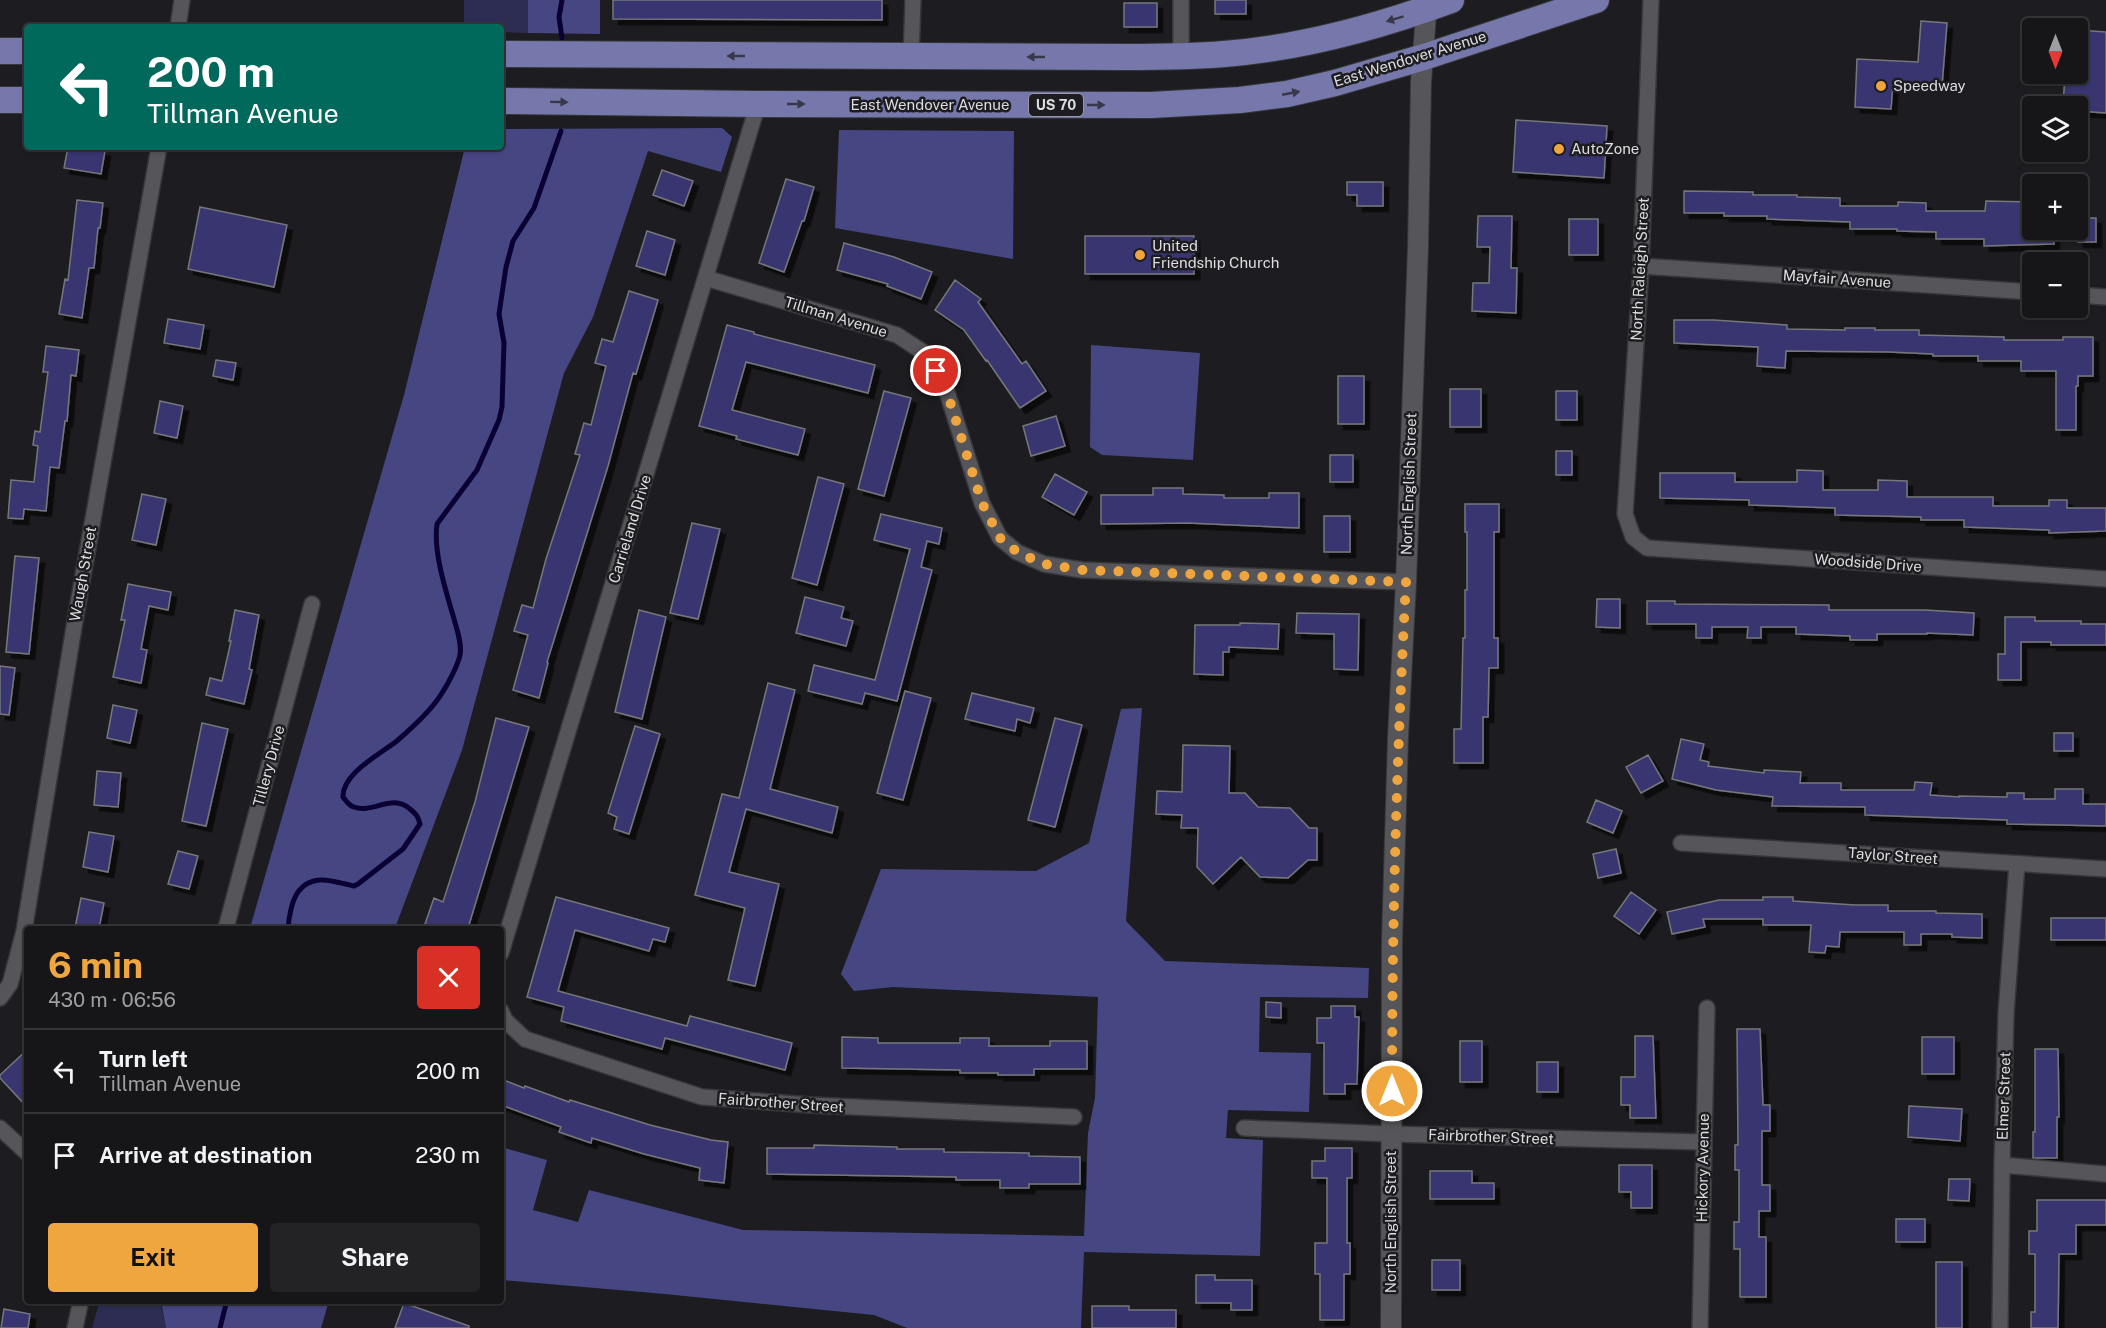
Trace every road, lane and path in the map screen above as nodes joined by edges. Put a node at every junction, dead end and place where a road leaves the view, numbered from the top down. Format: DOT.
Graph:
graph roads {
  1 [pos="183,0"];
  2 [pos="913,0"];
  3 [pos="1181,0"];
  4 [pos="1451,0"];
  5 [pos="1596,0"];
  6 [pos="1651,0"];
  7 [pos="1427,5"];
  8 [pos="179,24"];
  9 [pos="0,51"];
  10 [pos="24,51"];
  11 [pos="504,54"];
  12 [pos="1181,56"];
  13 [pos="910,57"];
  14 [pos="1424,57"];
  15 [pos="0,100"];
  16 [pos="24,100"];
  17 [pos="504,101"];
  18 [pos="758,104"];
  19 [pos="158,150"];
  20 [pos="1641,266"];
  21 [pos="706,278"];
  22 [pos="2022,291"];
  23 [pos="2088,296"];
  24 [pos="2106,297"];
  25 [pos="1633,537"];
  26 [pos="2106,579"];
  27 [pos="1406,582"];
  28 [pos="312,604"];
  29 [pos="1680,843"];
  30 [pos="2017,864"];
  31 [pos="2106,869"];
  32 [pos="25,926"];
  33 [pos="227,926"];
  34 [pos="24,931"];
  35 [pos="504,943"];
  36 [pos="0,998"];
  37 [pos="1707,1008"];
  38 [pos="504,1016"];
  39 [pos="1074,1117"];
  40 [pos="0,1128"];
  41 [pos="1244,1128"];
  42 [pos="1391,1134"];
  43 [pos="1703,1142"];
  44 [pos="24,1150"];
  45 [pos="2002,1165"];
  46 [pos="2106,1173"];
  47 [pos="80,1304"];
  48 [pos="75,1328"];
  49 [pos="1390,1328"];
  50 [pos="1700,1328"];
  51 [pos="2000,1328"];
  1 -- 8 [label="street"];
  2 -- 13 [label="street"];
  3 -- 12 [label="street"];
  4 -- 7 [label="highway"];
  5 -- 14 [label="highway, East Wendover Avenue / US 70"];
  6 -- 20 [label="street, North Raleigh Street"];
  7 -- 12 [label="highway, one-way"];
  7 -- 14 [label="street, North English Street"];
  9 -- 10 [label="highway"];
  13 -- 11 [label="highway, one-way"];
  12 -- 13 [label="highway, one-way"];
  18 -- 14 [label="highway, East Wendover Avenue / US 70, one-way"];
  14 -- 27 [label="street, North English Street"];
  15 -- 16 [label="highway"];
  17 -- 18 [label="highway, East Wendover Avenue / US 70, one-way"];
  18 -- 21 [label="street, Carrieland Drive"];
  19 -- 32 [label="street, Waugh Street"];
  20 -- 22 [label="street, Mayfair Avenue"];
  20 -- 25 [label="street, North Raleigh Street"];
  21 -- 27 [label="street, Tillman Avenue"];
  21 -- 35 [label="street, Carrieland Drive"];
  23 -- 24 [label="street"];
  25 -- 26 [label="street, Woodside Drive"];
  27 -- 42 [label="street, North English Street"];
  28 -- 33 [label="street, Tillery Drive"];
  29 -- 30 [label="street, Taylor Street"];
  30 -- 31 [label="street, Taylor Street"];
  30 -- 45 [label="street, Elmer Street"];
  34 -- 36 [label="street, Waugh Street"];
  37 -- 43 [label="street, Hickory Avenue"];
  38 -- 39 [label="street, Fairbrother Street"];
  40 -- 44 [label="street"];
  41 -- 42 [label="street, Fairbrother Street"];
  42 -- 43 [label="street, Fairbrother Street"];
  42 -- 49 [label="street, North English Street"];
  43 -- 50 [label="street, Hickory Avenue"];
  45 -- 46 [label="street"];
  45 -- 51 [label="street, Elmer Street"];
  47 -- 48 [label="street"];
}
